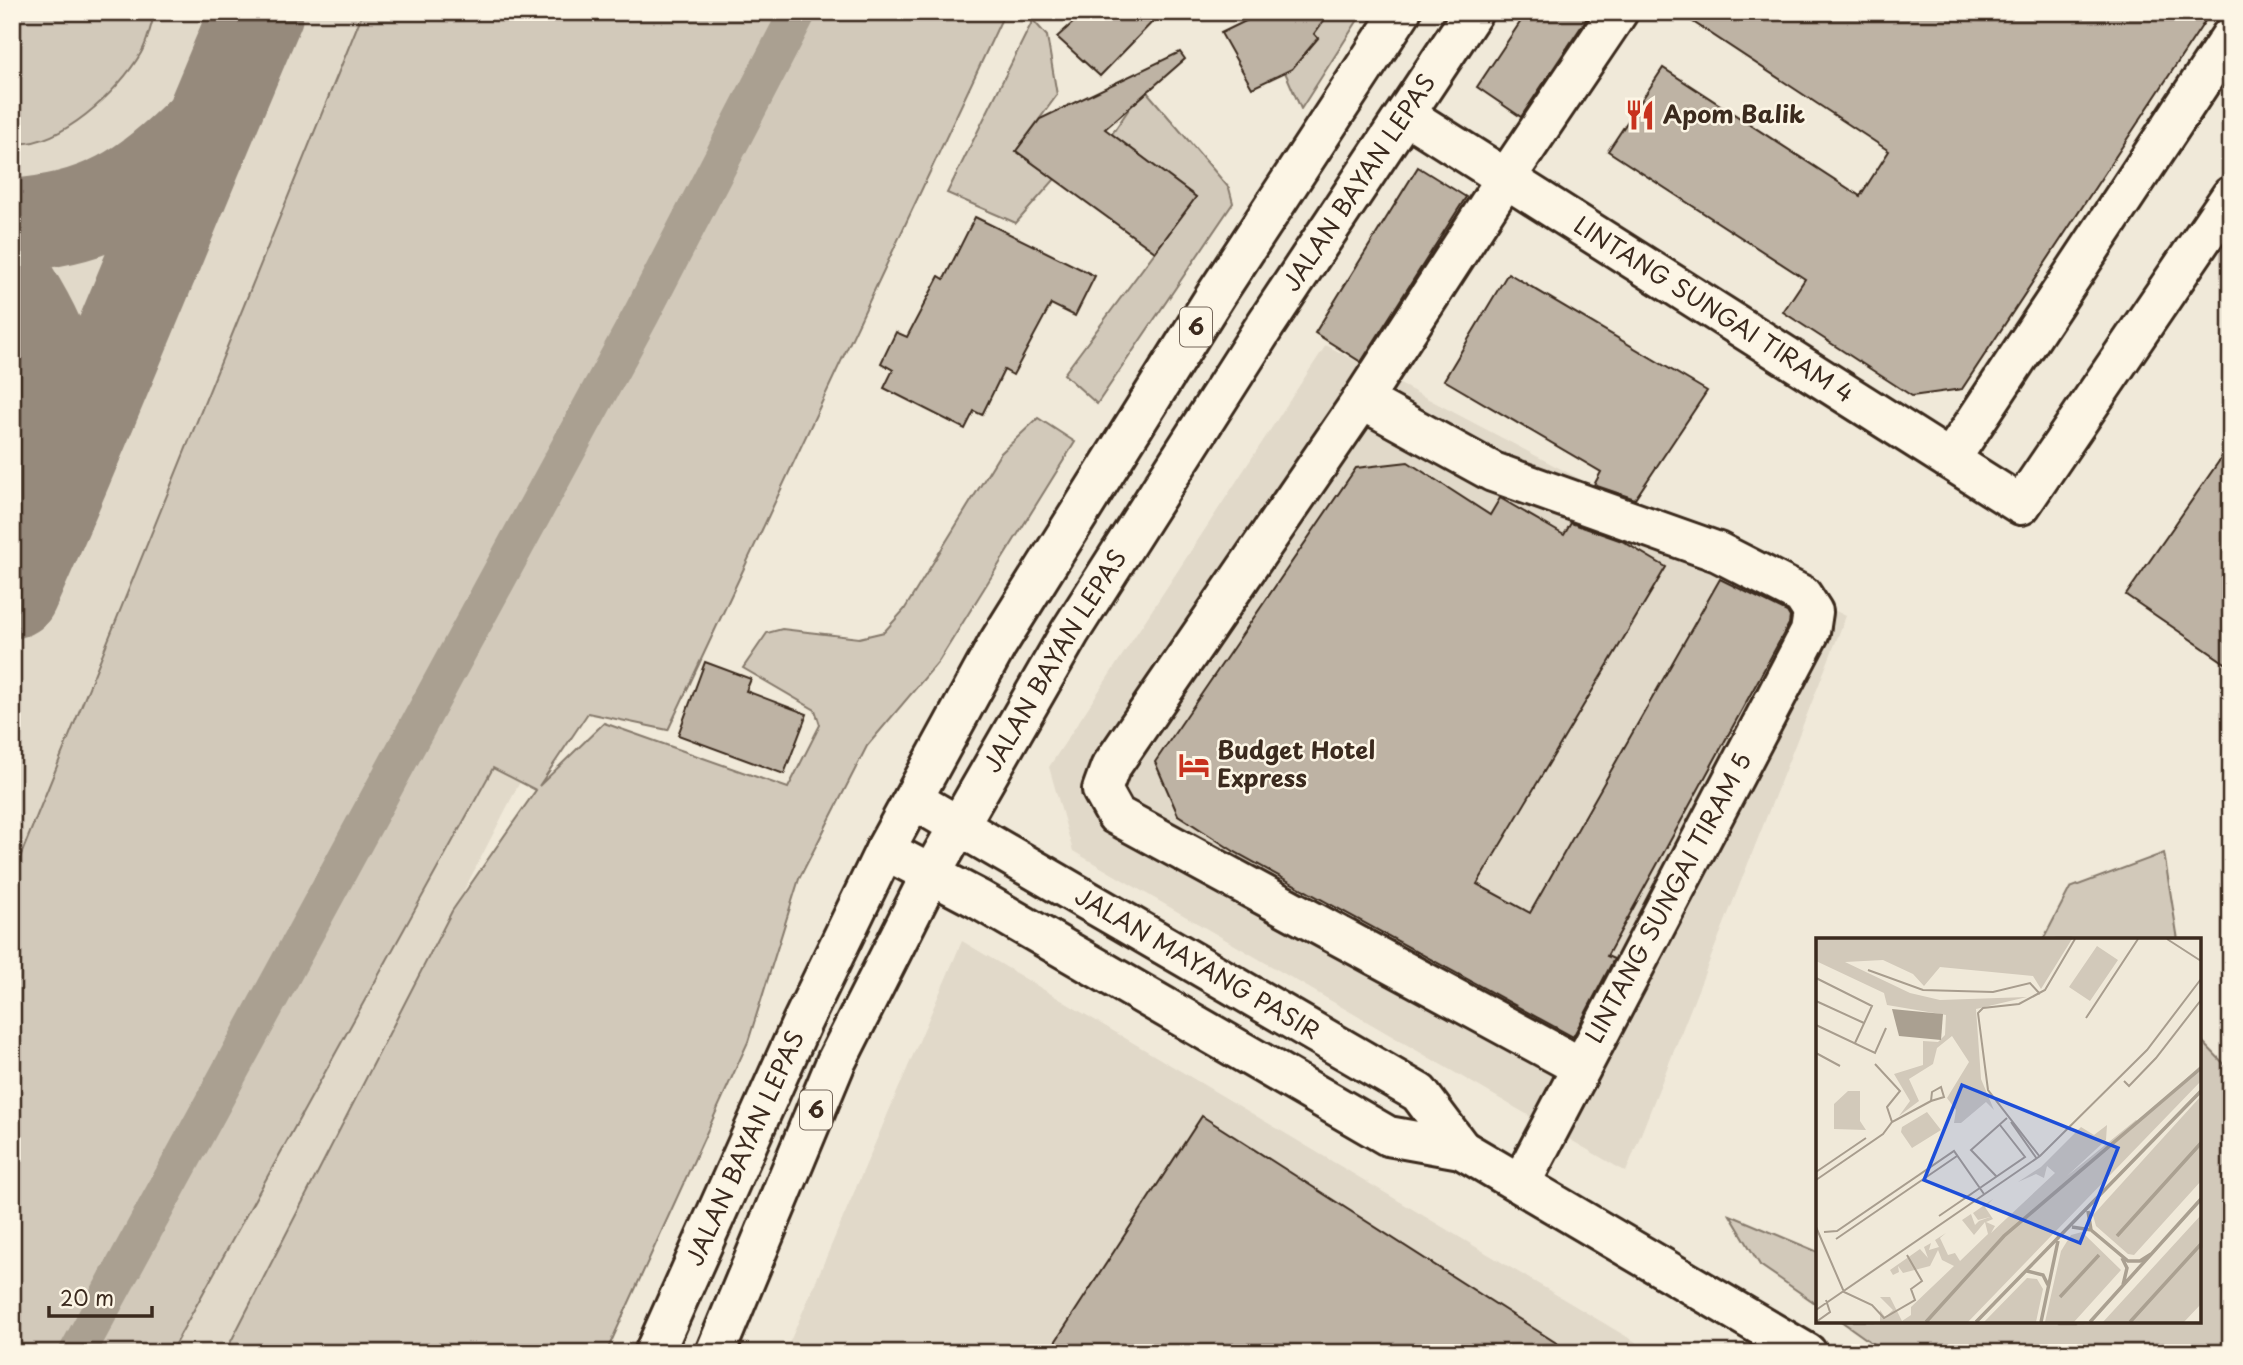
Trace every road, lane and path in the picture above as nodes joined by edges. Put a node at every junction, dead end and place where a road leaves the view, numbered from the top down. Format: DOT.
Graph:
graph roads {
  1 [pos="1401,12"];
  2 [pos="1473,12"];
  3 [pos="1618,12"];
  4 [pos="2231,36"];
  5 [pos="1406,115"];
  6 [pos="1506,178"];
  7 [pos="2231,196"];
  8 [pos="1362,400"];
  9 [pos="1950,460"];
  10 [pos="997,645"];
  11 [pos="914,800"];
  12 [pos="960,825"];
  13 [pos="885,850"];
  14 [pos="931,874"];
  15 [pos="802,1022"];
  16 [pos="1581,1067"];
  17 [pos="1461,1149"];
  18 [pos="1521,1183"];
  19 [pos="654,1353"];
  20 [pos="715,1353"];
  21 [pos="1807,1353"];
  1 -- 10 [label="main road, JALAN BAYAN LEPAS / 6"];
  2 -- 5 [label="main road, JALAN BAYAN LEPAS / 6"];
  3 -- 6 [label="main road"];
  4 -- 9 [label="main road"];
  5 -- 6 [label="main road, LINTANG SUNGAI TIRAM 4"];
  5 -- 12 [label="main road, JALAN BAYAN LEPAS / 6"];
  6 -- 8 [label="main road"];
  6 -- 9 [label="main road, LINTANG SUNGAI TIRAM 4"];
  7 -- 9 [label="main road, LINTANG SUNGAI TIRAM 4"];
  8 -- 16 [label="main road, LINTANG SUNGAI TIRAM 5"];
  8 -- 16 [label="main road"];
  10 -- 11 [label="main road, JALAN BAYAN LEPAS / 6"];
  10 -- 15 [label="main road"];
  11 -- 12 [label="main road, JALAN MAYANG PASIR"];
  11 -- 13 [label="main road, JALAN BAYAN LEPAS / 6"];
  12 -- 14 [label="main road, JALAN BAYAN LEPAS / 6"];
  12 -- 17 [label="main road, JALAN MAYANG PASIR"];
  13 -- 14 [label="main road, JALAN MAYANG PASIR"];
  13 -- 15 [label="main road, JALAN BAYAN LEPAS / 6"];
  14 -- 17 [label="main road, JALAN MAYANG PASIR"];
  14 -- 20 [label="main road, JALAN BAYAN LEPAS / 6"];
  15 -- 19 [label="main road, JALAN BAYAN LEPAS / 6"];
  16 -- 18 [label="main road, LINTANG SUNGAI TIRAM 5"];
  17 -- 18 [label="main road, JALAN MAYANG PASIR"];
  18 -- 21 [label="main road, JALAN MAYANG PASIR"];
}
